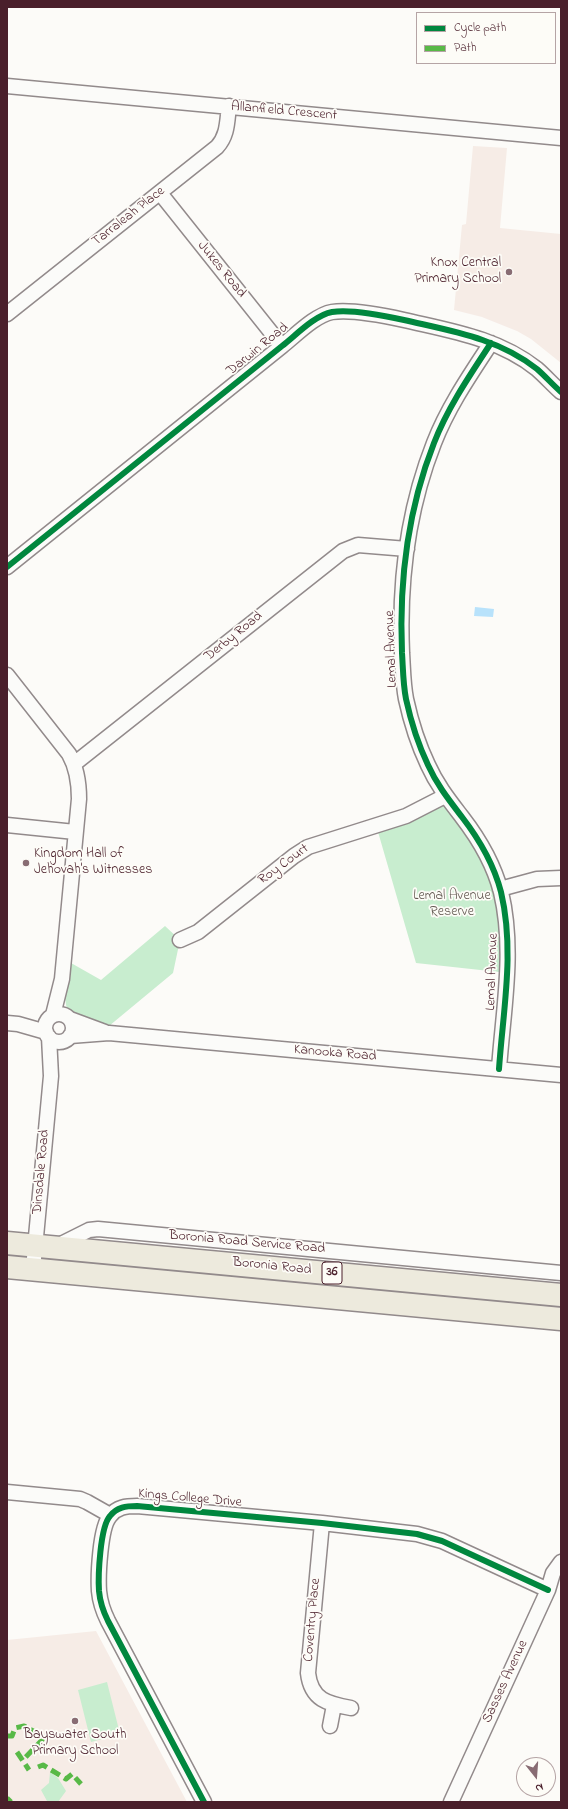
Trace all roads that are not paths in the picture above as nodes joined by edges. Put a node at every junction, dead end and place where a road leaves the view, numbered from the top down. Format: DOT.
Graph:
graph roads {
  1 [pos="7,86"];
  2 [pos="229,106"];
  3 [pos="561,138"];
  4 [pos="160,193"];
  5 [pos="7,314"];
  6 [pos="491,342"];
  7 [pos="282,346"];
  8 [pos="561,392"];
  9 [pos="407,549"];
  10 [pos="7,567"];
  11 [pos="7,675"];
  12 [pos="74,764"];
  13 [pos="445,796"];
  14 [pos="7,825"];
  15 [pos="75,832"];
  16 [pos="561,878"];
  17 [pos="500,890"];
  18 [pos="180,940"];
  19 [pos="62,979"];
  20 [pos="69,1018"];
  21 [pos="12,1024"];
  22 [pos="48,1026"];
  23 [pos="109,1033"];
  24 [pos="67,1038"];
  25 [pos="499,1069"];
  26 [pos="561,1075"];
  27 [pos="51,1076"];
  28 [pos="7,1242"];
  29 [pos="35,1245"];
  30 [pos="57,1246"];
  31 [pos="7,1266"];
  32 [pos="33,1269"];
  33 [pos="561,1273"];
  34 [pos="561,1295"];
  35 [pos="561,1319"];
  36 [pos="7,1492"];
  37 [pos="110,1515"];
  38 [pos="322,1523"];
  39 [pos="561,1562"];
  40 [pos="548,1590"];
  41 [pos="334,1705"];
  42 [pos="351,1708"];
  43 [pos="330,1726"];
  44 [pos="204,1802"];
  45 [pos="451,1802"];
  1 -- 2 [label="street, Allanfield Crescent"];
  2 -- 3 [label="street, Allanfield Crescent"];
  2 -- 4 [label="street, Tarraleah Place"];
  4 -- 5 [label="street, Tarraleah Place"];
  4 -- 7 [label="street, Jukes Road"];
  6 -- 7 [label="street, Darwin Road"];
  6 -- 8 [label="street, Darwin Road"];
  6 -- 9 [label="street, Lemal Avenue"];
  7 -- 10 [label="street, Darwin Road"];
  9 -- 12 [label="street, Derby Road"];
  9 -- 13 [label="street, Lemal Avenue"];
  11 -- 12 [label="street, Dinsdale Road"];
  12 -- 15 [label="street, Dinsdale Road"];
  13 -- 17 [label="street, Lemal Avenue"];
  13 -- 18 [label="street, Roy Court"];
  14 -- 15 [label="street"];
  15 -- 19 [label="street, Dinsdale Road"];
  16 -- 17 [label="street"];
  17 -- 25 [label="street, Lemal Avenue"];
  19 -- 20 [label="street, Dinsdale Road"];
  19 -- 22 [label="street, Dinsdale Road"];
  20 -- 22 [label="street"];
  20 -- 23 [label="street, Kanooka Road"];
  20 -- 24 [label="street"];
  21 -- 22 [label="street"];
  22 -- 24 [label="street"];
  22 -- 27 [label="street, Dinsdale Road"];
  23 -- 24 [label="street, Kanooka Road"];
  23 -- 25 [label="street, Kanooka Road"];
  24 -- 27 [label="street, Dinsdale Road"];
  25 -- 26 [label="street, Kanooka Road"];
  27 -- 29 [label="street, Dinsdale Road"];
  28 -- 29 [label="main road, Boronia Road / 36"];
  29 -- 30 [label="main road, Boronia Road / 36"];
  29 -- 32 [label="street, Dinsdale Road"];
  30 -- 33 [label="street, Boronia Road Service Road"];
  30 -- 34 [label="main road, Boronia Road / 36"];
  31 -- 32 [label="main road, Boronia Road / 36"];
  32 -- 35 [label="main road, Boronia Road / 36"];
  36 -- 37 [label="street"];
  37 -- 38 [label="street, Kings College Drive"];
  37 -- 44 [label="street"];
  38 -- 40 [label="street, Kings College Drive"];
  38 -- 41 [label="street, Coventry Place"];
  39 -- 40 [label="street, Sasses Avenue"];
  40 -- 45 [label="street, Sasses Avenue"];
  41 -- 42 [label="street, Coventry Place"];
  41 -- 43 [label="street"];
}
